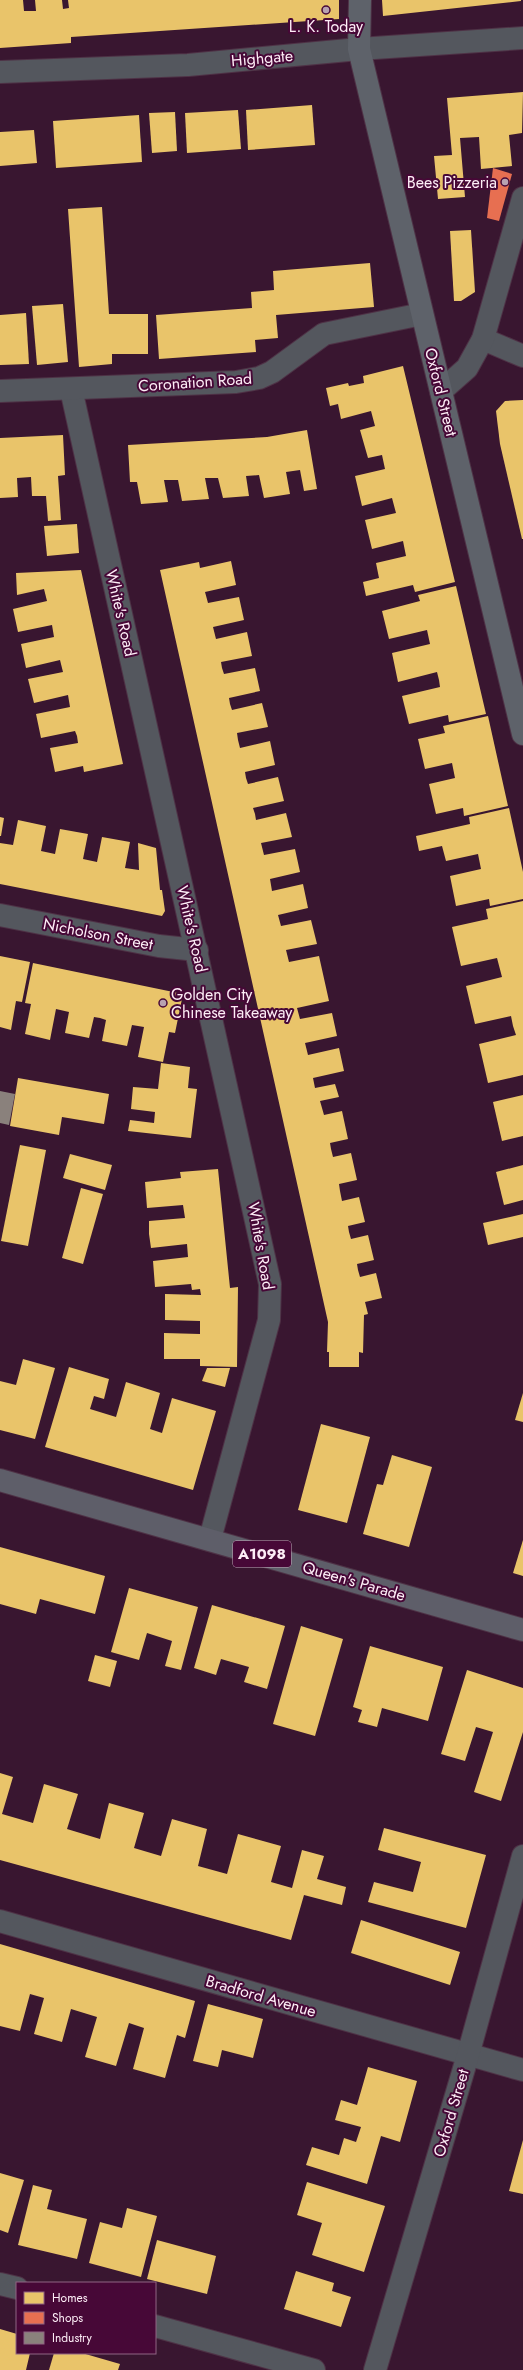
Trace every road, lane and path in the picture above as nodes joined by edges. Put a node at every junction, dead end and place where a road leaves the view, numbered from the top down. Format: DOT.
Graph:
graph roads {
  1 [pos="360,0"];
  2 [pos="523,38"];
  3 [pos="359,49"];
  4 [pos="0,72"];
  5 [pos="523,198"];
  6 [pos="422,314"];
  7 [pos="483,339"];
  8 [pos="523,356"];
  9 [pos="71,388"];
  10 [pos="0,391"];
  11 [pos="441,391"];
  12 [pos="523,734"];
  13 [pos="0,915"];
  14 [pos="197,950"];
  15 [pos="0,1480"];
  16 [pos="210,1539"];
  17 [pos="523,1630"];
  18 [pos="523,1856"];
  19 [pos="0,1921"];
  20 [pos="468,2055"];
  21 [pos="523,2070"];
  22 [pos="0,2284"];
  23 [pos="16,2288"];
  24 [pos="156,2326"];
  25 [pos="314,2370"];
  26 [pos="375,2370"];
  1 -- 3 [label="street, Oxford Street"];
  2 -- 3 [label="street, Highgate"];
  3 -- 4 [label="street, Highgate"];
  3 -- 6 [label="street, Oxford Street"];
  5 -- 7 [label="street"];
  6 -- 9 [label="street, Coronation Road"];
  6 -- 11 [label="street, Oxford Street"];
  7 -- 8 [label="street"];
  7 -- 11 [label="street"];
  9 -- 10 [label="street, Coronation Road"];
  9 -- 14 [label="street, White's Road"];
  11 -- 12 [label="street, Oxford Street"];
  13 -- 14 [label="street, Nicholson Street"];
  14 -- 16 [label="street, White's Road"];
  15 -- 16 [label="main road, Queen's Parade / A1098"];
  16 -- 17 [label="main road, Queen's Parade / A1098"];
  18 -- 20 [label="street, Oxford Street"];
  19 -- 20 [label="street, Bradford Avenue"];
  20 -- 21 [label="street, Bradford Avenue"];
  20 -- 26 [label="street, Oxford Street"];
  22 -- 23 [label="street"];
  24 -- 25 [label="street"];
}
